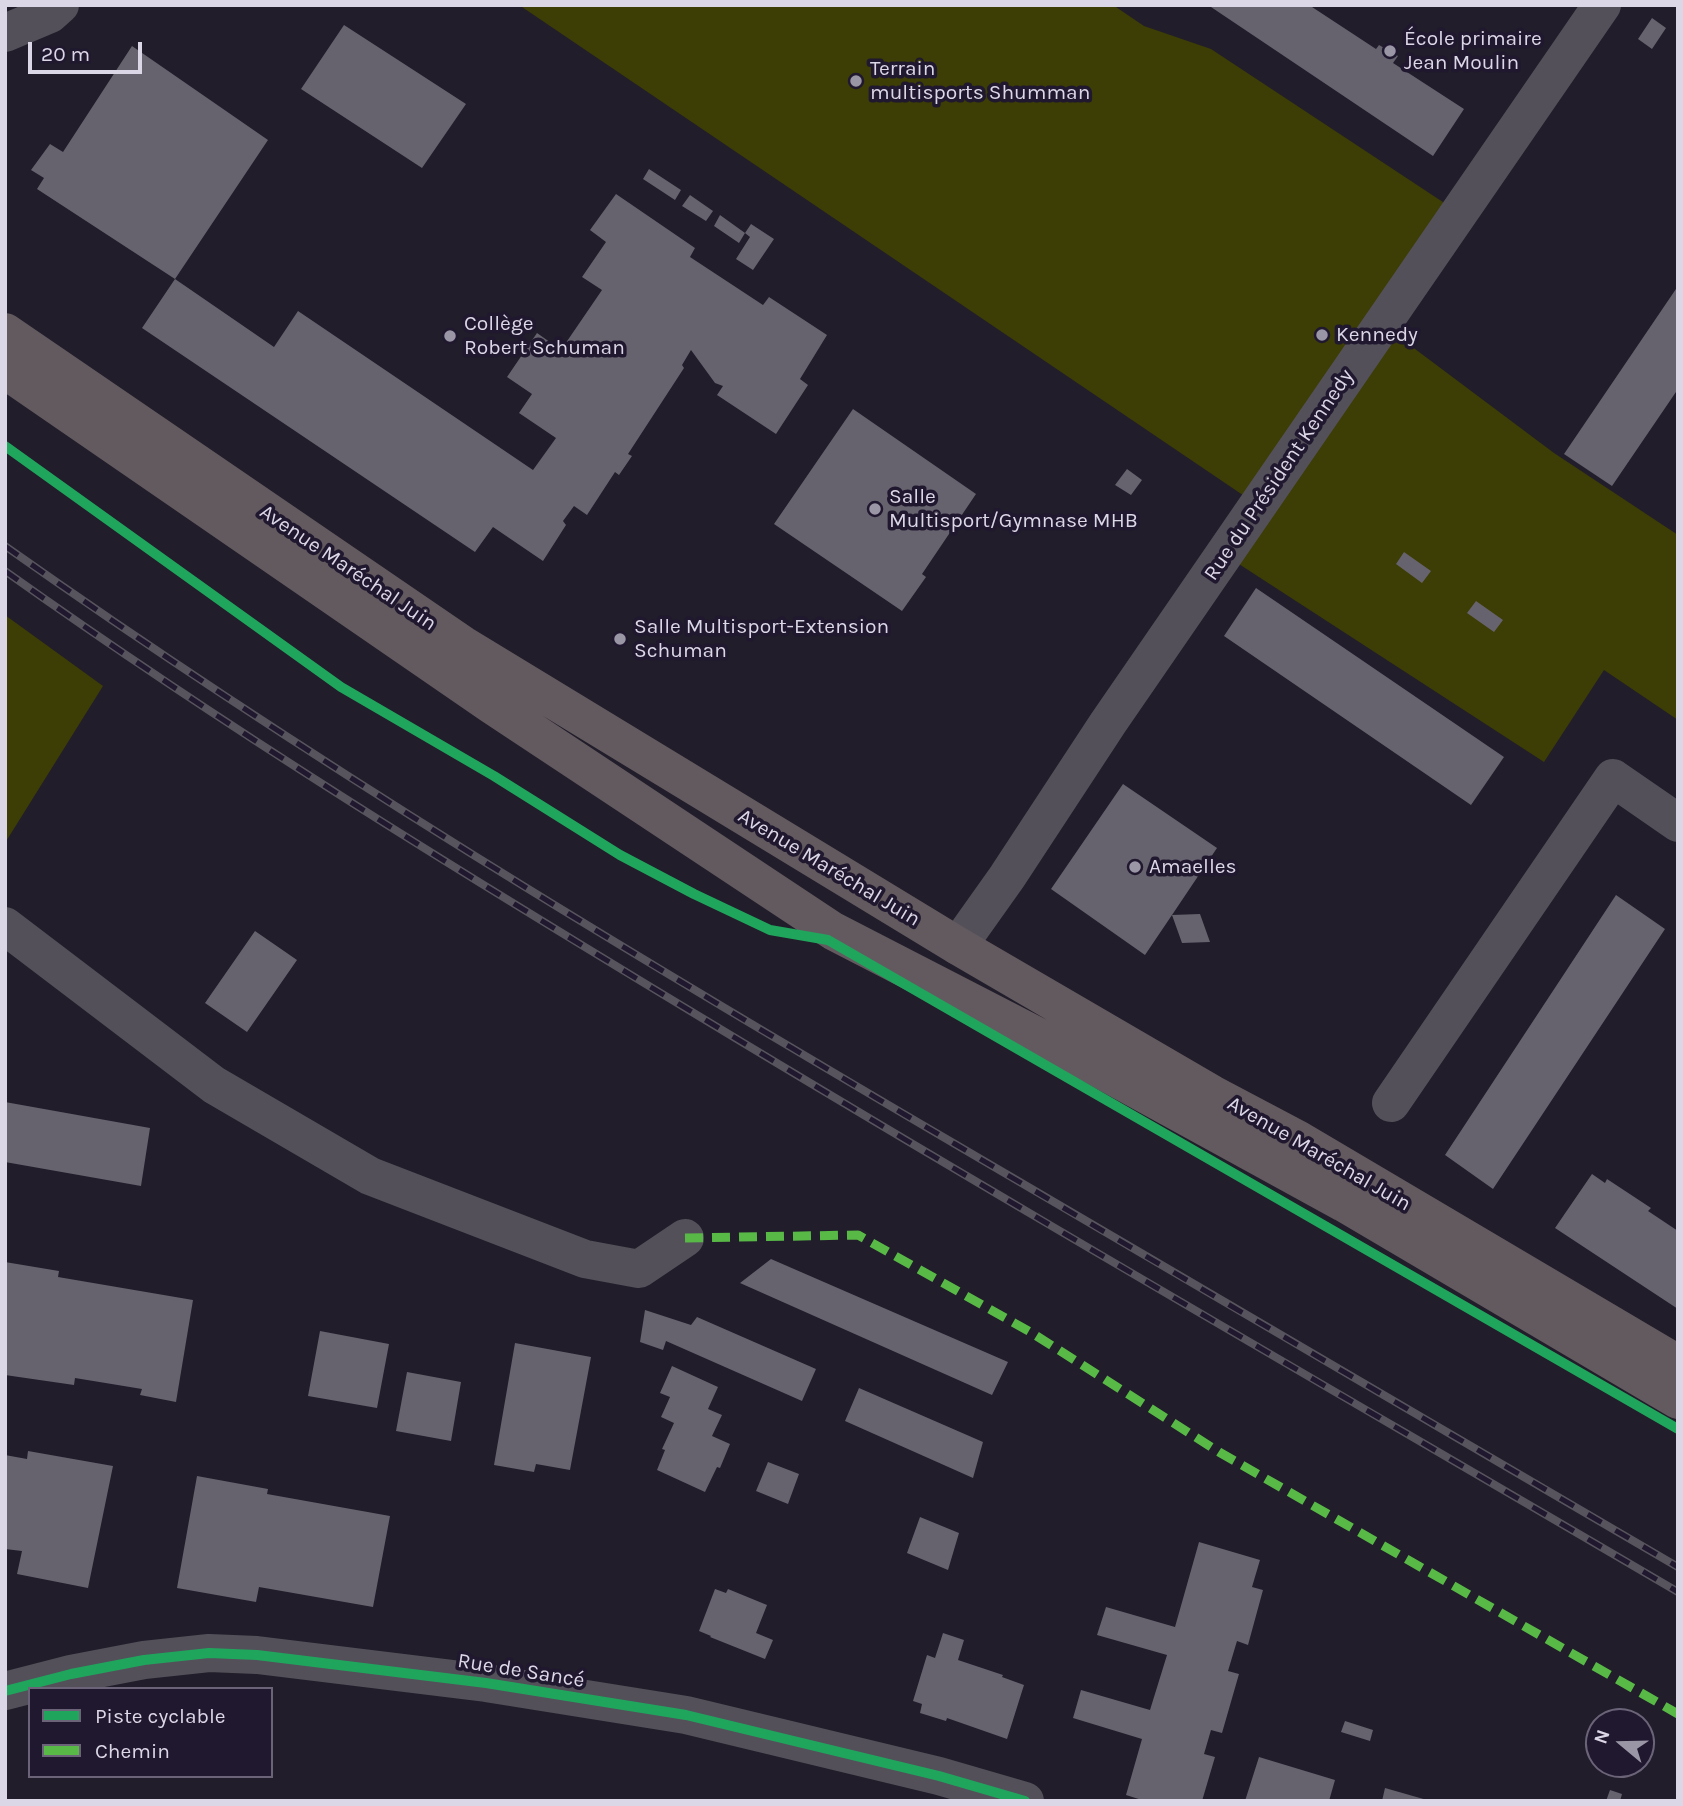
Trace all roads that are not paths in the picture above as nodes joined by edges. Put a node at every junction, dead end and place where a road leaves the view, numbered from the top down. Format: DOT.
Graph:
graph roads {
  1 [pos="60,5"];
  2 [pos="1602,5"];
  3 [pos="5,33"];
  4 [pos="5,332"];
  5 [pos="5,370"];
  6 [pos="1678,823"];
  7 [pos="5,926"];
  8 [pos="958,946"];
  9 [pos="1391,1103"];
  10 [pos="685,1238"];
  11 [pos="1678,1364"];
  12 [pos="1678,1400"];
  13 [pos="5,1690"];
  14 [pos="1016,1800"];
  1 -- 3 [label="street"];
  2 -- 8 [label="street, Rue du Président Kennedy"];
  4 -- 8 [label="main road, Avenue Maréchal Juin"];
  5 -- 12 [label="main road, Avenue Maréchal Juin"];
  6 -- 9 [label="street"];
  7 -- 10 [label="street"];
  8 -- 11 [label="main road, Avenue Maréchal Juin"];
  13 -- 14 [label="street, Rue de Sancé"];
}
